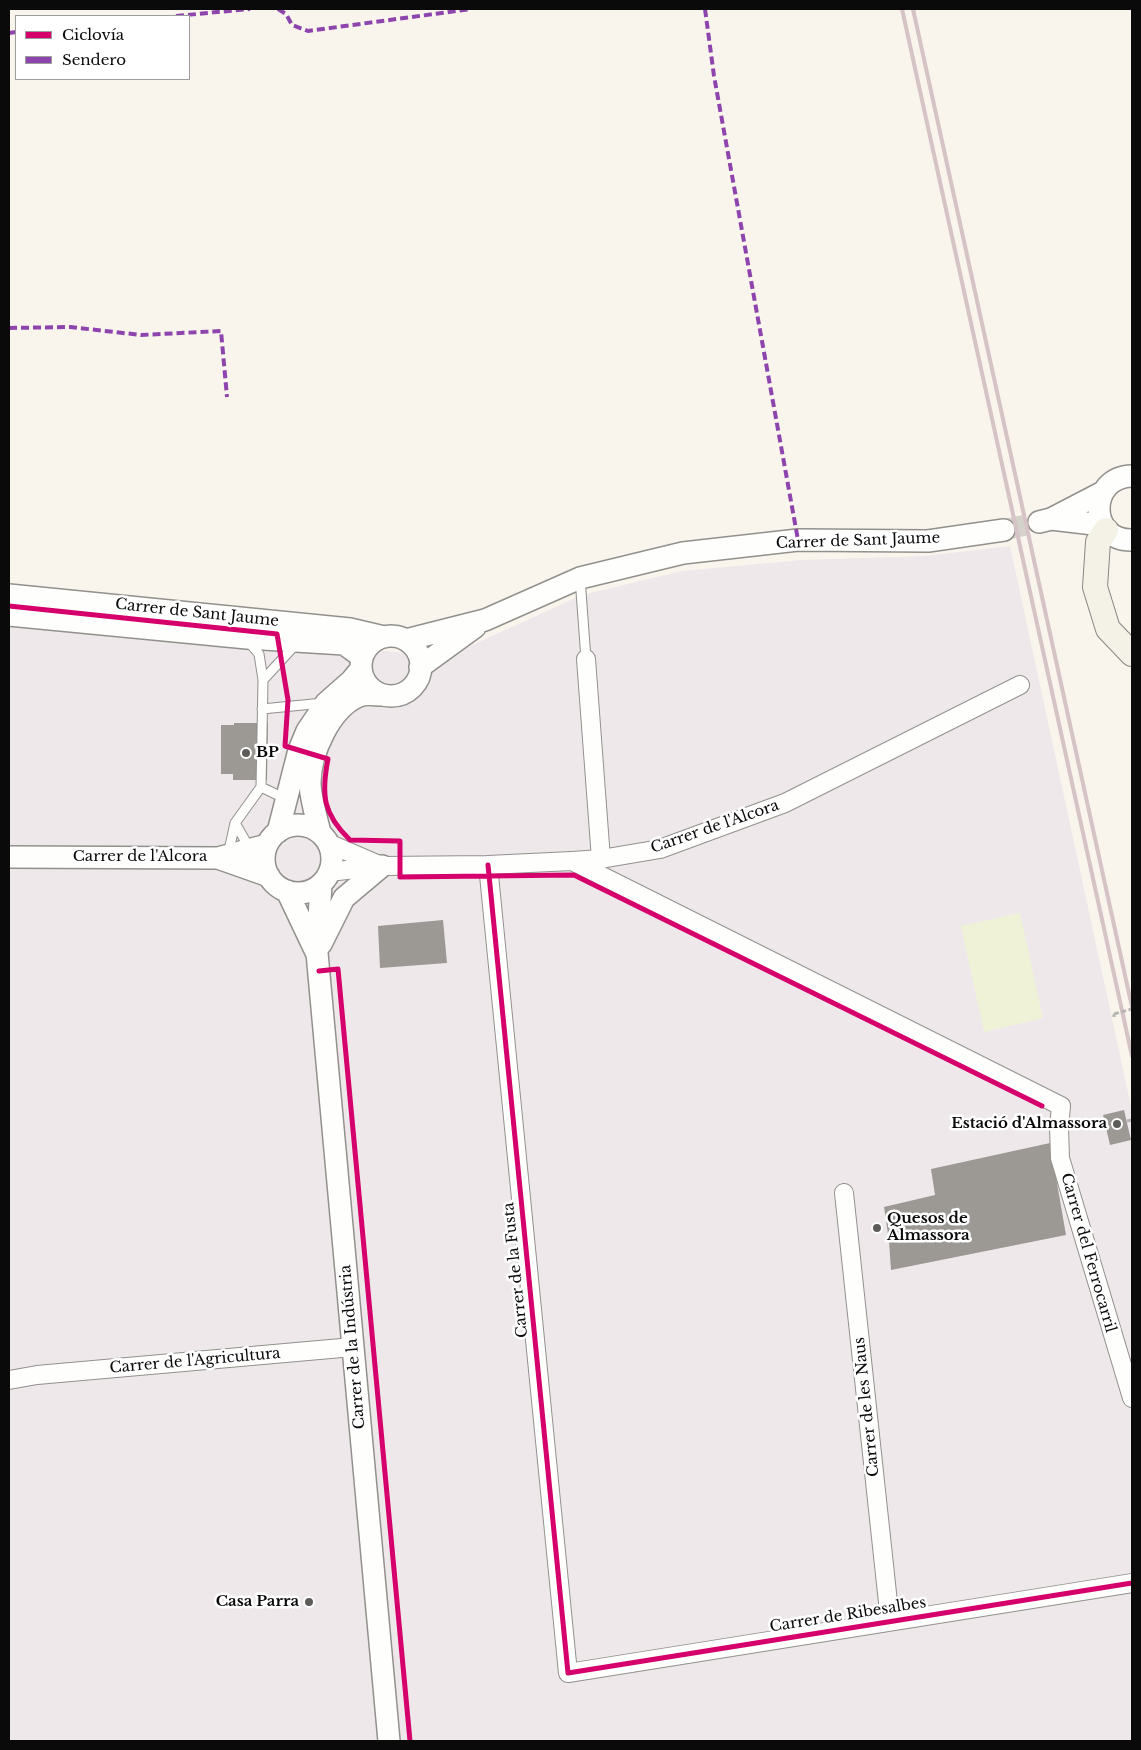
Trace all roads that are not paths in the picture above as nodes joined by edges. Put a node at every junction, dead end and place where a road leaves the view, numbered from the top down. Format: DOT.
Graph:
graph roads {
  1 [pos="1128,474"];
  2 [pos="1102,492"];
  3 [pos="1104,527"];
  4 [pos="1004,530"];
  5 [pos="1132,540"];
  6 [pos="580,578"];
  7 [pos="9,595"];
  8 [pos="9,615"];
  9 [pos="485,620"];
  10 [pos="384,637"];
  11 [pos="247,638"];
  12 [pos="406,640"];
  13 [pos="299,641"];
  14 [pos="1132,654"];
  15 [pos="586,659"];
  16 [pos="361,663"];
  17 [pos="420,667"];
  18 [pos="263,680"];
  19 [pos="1020,685"];
  20 [pos="382,695"];
  21 [pos="326,703"];
  22 [pos="262,709"];
  23 [pos="260,787"];
  24 [pos="286,799"];
  25 [pos="235,822"];
  26 [pos="324,838"];
  27 [pos="265,842"];
  28 [pos="9,857"];
  29 [pos="223,857"];
  30 [pos="601,859"];
  31 [pos="572,861"];
  32 [pos="488,865"];
  33 [pos="382,866"];
  34 [pos="269,876"];
  35 [pos="325,878"];
  36 [pos="287,891"];
  37 [pos="317,953"];
  38 [pos="844,1193"];
  39 [pos="353,1347"];
  40 [pos="9,1368"];
  41 [pos="37,1375"];
  42 [pos="9,1380"];
  43 [pos="1132,1398"];
  44 [pos="1132,1582"];
  45 [pos="890,1621"];
  46 [pos="568,1673"];
  47 [pos="389,1741"];
  1 -- 2 [label="street"];
  2 -- 3 [label="street"];
  2 -- 3 [label="street"];
  3 -- 5 [label="street"];
  3 -- 14 [label="main road"];
  4 -- 6 [label="street, Carrer de Sant Jaume"];
  6 -- 9 [label="street, Carrer de Sant Jaume"];
  6 -- 15 [label="lane"];
  7 -- 10 [label="street, Carrer de Sant Jaume"];
  8 -- 11 [label="street, Carrer de Sant Jaume"];
  9 -- 12 [label="street, Carrer de Sant Jaume"];
  9 -- 17 [label="street, Carrer de Sant Jaume"];
  10 -- 12 [label="street"];
  10 -- 16 [label="street"];
  11 -- 13 [label="street, Carrer de Sant Jaume"];
  11 -- 18 [label="lane"];
  12 -- 17 [label="street"];
  13 -- 16 [label="street, Carrer de Sant Jaume"];
  13 -- 18 [label="lane"];
  15 -- 30 [label="street"];
  16 -- 20 [label="street"];
  16 -- 21 [label="street"];
  17 -- 20 [label="street"];
  18 -- 22 [label="lane"];
  19 -- 30 [label="street, Carrer de l'Alcora"];
  20 -- 26 [label="street"];
  21 -- 22 [label="lane"];
  21 -- 24 [label="street"];
  22 -- 23 [label="lane"];
  23 -- 24 [label="lane"];
  23 -- 25 [label="lane"];
  24 -- 27 [label="street"];
  25 -- 27 [label="lane"];
  25 -- 29 [label="lane"];
  26 -- 27 [label="street"];
  26 -- 33 [label="street, Carrer de l'Alcora"];
  26 -- 35 [label="street"];
  27 -- 29 [label="street"];
  27 -- 34 [label="street"];
  28 -- 29 [label="street, Carrer de l'Alcora"];
  29 -- 34 [label="street, Carrer de l'Alcora"];
  30 -- 31 [label="street, Carrer de l'Alcora"];
  31 -- 32 [label="street, Carrer de l'Alcora"];
  31 -- 43 [label="street, Carrer del Ferrocarril"];
  32 -- 33 [label="street, Carrer de l'Alcora"];
  32 -- 46 [label="street, Carrer de la Fusta"];
  33 -- 35 [label="street, Carrer de l'Alcora"];
  33 -- 37 [label="street"];
  34 -- 36 [label="street"];
  35 -- 36 [label="street"];
  35 -- 37 [label="street, Carrer de la Indústria"];
  36 -- 37 [label="street, Carrer de la Indústria"];
  37 -- 39 [label="street, Carrer de la Indústria"];
  38 -- 45 [label="street, Carrer de les Naus"];
  39 -- 41 [label="street, Carrer de l'Agricultura"];
  39 -- 47 [label="street, Carrer de la Indústria"];
  40 -- 41 [label="street, Carrer de l'Agricultura"];
  41 -- 42 [label="street, Carrer de l'Agricultura"];
  44 -- 45 [label="street, Carrer de Ribesalbes"];
  45 -- 46 [label="street, Carrer de Ribesalbes"];
}
